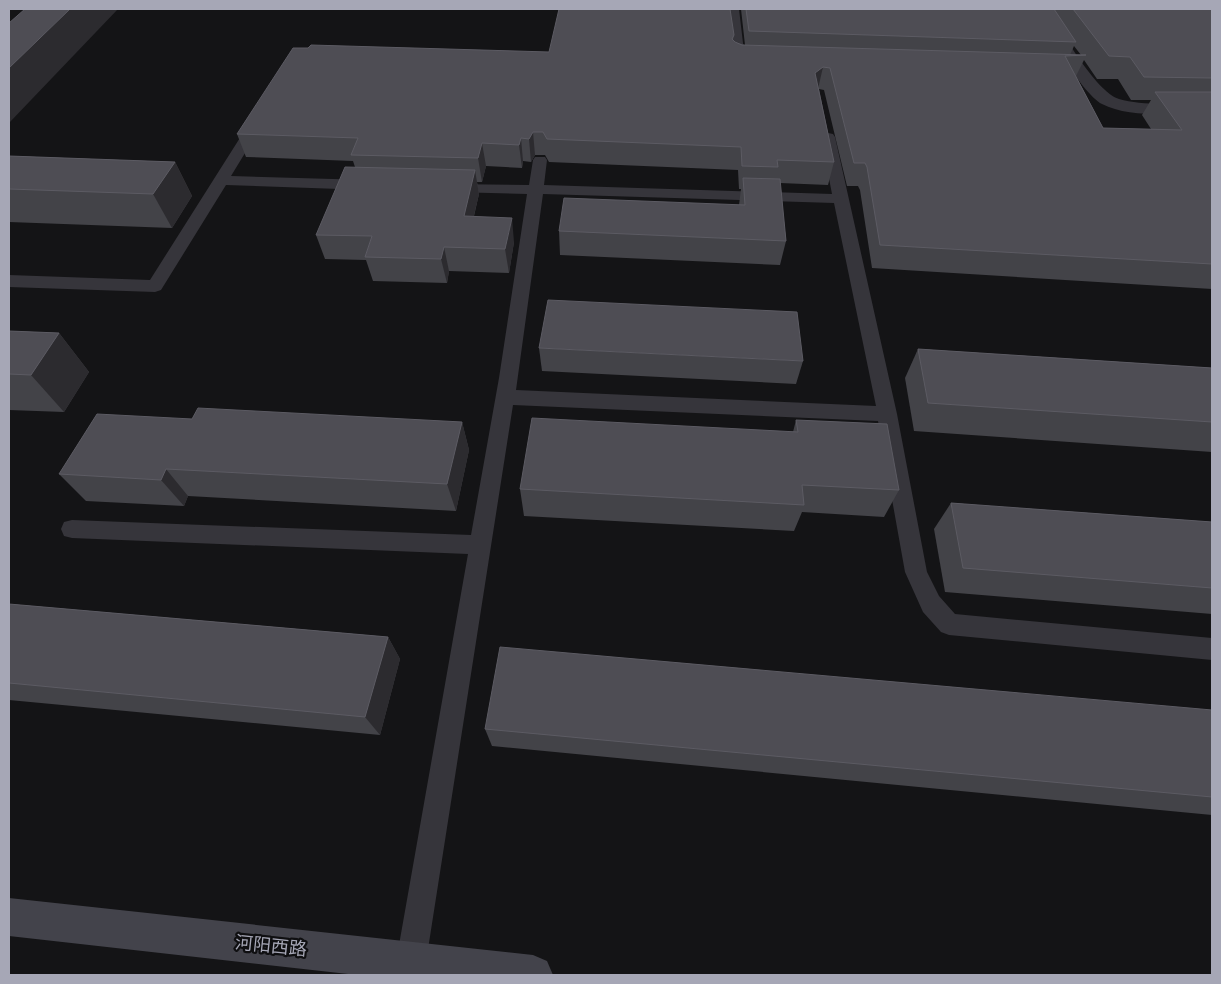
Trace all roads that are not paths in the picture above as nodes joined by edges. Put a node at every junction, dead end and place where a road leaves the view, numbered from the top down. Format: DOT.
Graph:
graph roads {
  1 [pos="1040,9"];
  2 [pos="734,15"];
  3 [pos="687,19"];
  4 [pos="740,60"];
  5 [pos="759,61"];
  6 [pos="1061,70"];
  7 [pos="1081,71"];
  8 [pos="266,106"];
  9 [pos="1212,108"];
  10 [pos="823,114"];
  11 [pos="540,160"];
  12 [pos="220,180"];
  13 [pos="378,185"];
  14 [pos="437,187"];
  15 [pos="536,190"];
  16 [pos="841,199"];
  17 [pos="9,280"];
  18 [pos="505,397"];
  19 [pos="887,414"];
  20 [pos="72,529"];
  21 [pos="480,544"];
  22 [pos="1212,649"];
  23 [pos="9,917"];
  24 [pos="411,962"];
  25 [pos="533,975"];
  1 -- 7 [label="street"];
  2 -- 3 [label="lane"];
  2 -- 4 [label="lane"];
  4 -- 5 [label="street"];
  6 -- 7 [label="street"];
  7 -- 9 [label="street"];
  8 -- 12 [label="lane"];
  10 -- 16 [label="lane"];
  11 -- 15 [label="lane"];
  12 -- 13 [label="lane"];
  12 -- 17 [label="lane"];
  14 -- 15 [label="lane"];
  15 -- 16 [label="lane"];
  15 -- 18 [label="lane"];
  16 -- 19 [label="lane"];
  18 -- 19 [label="lane"];
  18 -- 21 [label="lane"];
  19 -- 22 [label="lane"];
  20 -- 21 [label="lane"];
  21 -- 24 [label="lane"];
  23 -- 24 [label="main road, 河阳西路"];
  24 -- 25 [label="main road, 河阳西路"];
}
